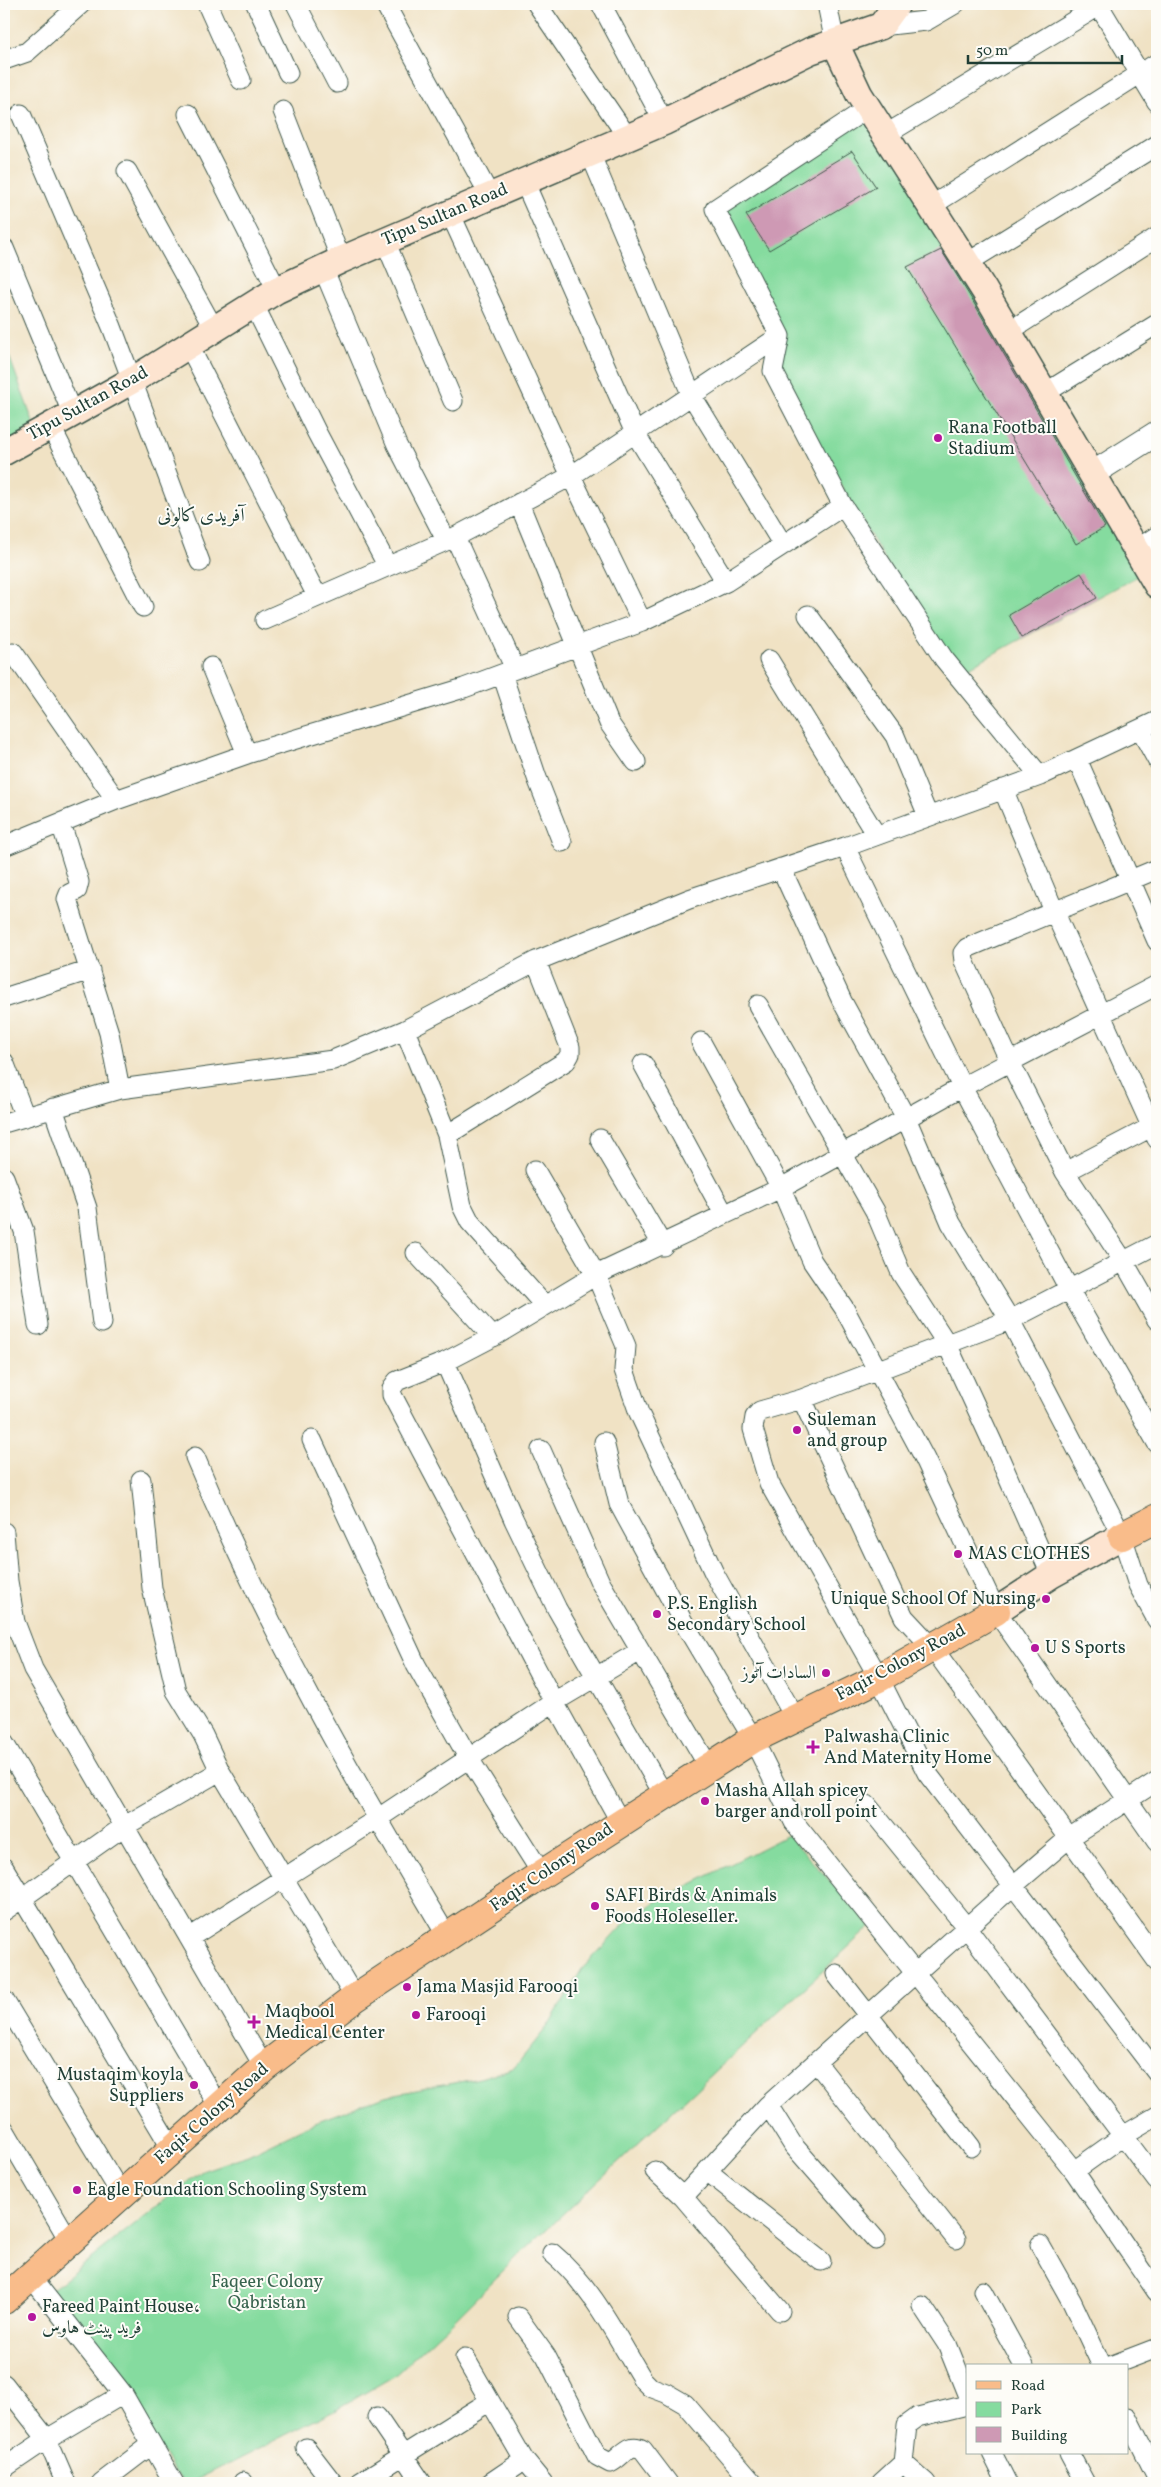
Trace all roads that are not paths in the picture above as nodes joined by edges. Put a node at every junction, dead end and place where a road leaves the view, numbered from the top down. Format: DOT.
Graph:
graph roads {
  1 [pos="81,4"];
  2 [pos="207,4"];
  3 [pos="256,4"];
  4 [pos="296,4"];
  5 [pos="385,4"];
  6 [pos="537,4"];
  7 [pos="601,4"];
  8 [pos="827,4"];
  9 [pos="897,4"];
  10 [pos="955,4"];
  11 [pos="1099,4"];
  12 [pos="881,26"];
  13 [pos="835,42"];
  14 [pos="4,60"];
  15 [pos="1157,64"];
  16 [pos="288,73"];
  17 [pos="1140,74"];
  18 [pos="241,80"];
  19 [pos="337,83"];
  20 [pos="1157,102"];
  21 [pos="868,108"];
  22 [pos="283,111"];
  23 [pos="21,114"];
  24 [pos="188,114"];
  25 [pos="664,122"];
  26 [pos="885,135"];
  27 [pos="628,138"];
  28 [pos="1157,145"];
  29 [pos="590,153"];
  30 [pos="128,171"];
  31 [pos="524,181"];
  32 [pos="490,196"];
  33 [pos="931,206"];
  34 [pos="450,213"];
  35 [pos="1157,237"];
  36 [pos="385,241"];
  37 [pos="4,248"];
  38 [pos="967,263"];
  39 [pos="332,264"];
  40 [pos="276,290"];
  41 [pos="254,305"];
  42 [pos="1157,324"];
  43 [pos="214,329"];
  44 [pos="1008,332"];
  45 [pos="780,336"];
  46 [pos="188,344"];
  47 [pos="133,380"];
  48 [pos="1045,393"];
  49 [pos="692,396"];
  50 [pos="453,401"];
  51 [pos="61,419"];
  52 [pos="635,433"];
  53 [pos="1157,433"];
  54 [pos="4,452"];
  55 [pos="1092,474"];
  56 [pos="571,476"];
  57 [pos="519,504"];
  58 [pos="843,506"];
  59 [pos="450,539"];
  60 [pos="1147,542"];
  61 [pos="783,545"];
  62 [pos="200,562"];
  63 [pos="387,565"];
  64 [pos="726,582"];
  65 [pos="1157,585"];
  66 [pos="317,596"];
  67 [pos="143,607"];
  68 [pos="808,615"];
  69 [pos="265,620"];
  70 [pos="642,622"];
  71 [pos="576,646"];
  72 [pos="13,652"];
  73 [pos="769,660"];
  74 [pos="211,667"];
  75 [pos="508,671"];
  76 [pos="1157,721"];
  77 [pos="1140,729"];
  78 [pos="247,754"];
  79 [pos="1077,759"];
  80 [pos="1157,760"];
  81 [pos="636,762"];
  82 [pos="1040,776"];
  83 [pos="1004,789"];
  84 [pos="116,800"];
  85 [pos="928,816"];
  86 [pos="61,823"];
  87 [pos="876,836"];
  88 [pos="562,842"];
  89 [pos="4,846"];
  90 [pos="845,847"];
  91 [pos="781,868"];
  92 [pos="1157,869"];
  93 [pos="1130,880"];
  94 [pos="1054,911"];
  95 [pos="1157,941"];
  96 [pos="536,961"];
  97 [pos="90,970"];
  98 [pos="1157,984"];
  99 [pos="4,998"];
  100 [pos="758,1005"];
  101 [pos="1100,1014"];
  102 [pos="405,1030"];
  103 [pos="701,1042"];
  104 [pos="4,1062"];
  105 [pos="1010,1062"];
  106 [pos="643,1064"];
  107 [pos="962,1087"];
  108 [pos="120,1089"];
  109 [pos="53,1108"];
  110 [pos="24,1117"];
  111 [pos="906,1118"];
  112 [pos="4,1123"];
  113 [pos="1156,1130"];
  114 [pos="447,1135"];
  115 [pos="600,1139"];
  116 [pos="843,1154"];
  117 [pos="535,1170"];
  118 [pos="1065,1172"];
  119 [pos="4,1177"];
  120 [pos="781,1188"];
  121 [pos="724,1214"];
  122 [pos="1157,1244"];
  123 [pos="663,1246"];
  124 [pos="416,1253"];
  125 [pos="1124,1262"];
  126 [pos="596,1275"];
  127 [pos="1070,1290"];
  128 [pos="545,1306"];
  129 [pos="1010,1320"];
  130 [pos="1157,1320"];
  131 [pos="102,1323"];
  132 [pos="38,1325"];
  133 [pos="493,1337"];
  134 [pos="947,1344"];
  135 [pos="445,1362"];
  136 [pos="876,1370"];
  137 [pos="802,1399"];
  138 [pos="312,1440"];
  139 [pos="604,1442"];
  140 [pos="1157,1443"];
  141 [pos="541,1450"];
  142 [pos="195,1457"];
  143 [pos="141,1480"];
  144 [pos="1157,1518"];
  145 [pos="4,1532"];
  146 [pos="1122,1536"];
  147 [pos="1051,1575"];
  148 [pos="996,1611"];
  149 [pos="1157,1620"];
  150 [pos="933,1648"];
  151 [pos="640,1651"];
  152 [pos="597,1675"];
  153 [pos="879,1678"];
  154 [pos="554,1702"];
  155 [pos="795,1718"];
  156 [pos="753,1739"];
  157 [pos="4,1743"];
  158 [pos="468,1757"];
  159 [pos="709,1767"];
  160 [pos="220,1771"];
  161 [pos="1157,1781"];
  162 [pos="664,1795"];
  163 [pos="1128,1800"];
  164 [pos="867,1805"];
  165 [pos="377,1819"];
  166 [pos="621,1822"];
  167 [pos="123,1827"];
  168 [pos="1069,1838"];
  169 [pos="1157,1842"];
  170 [pos="73,1863"];
  171 [pos="4,1868"];
  172 [pos="542,1874"];
  173 [pos="284,1878"];
  174 [pos="1014,1885"];
  175 [pos="21,1899"];
  176 [pos="4,1911"];
  177 [pos="967,1928"];
  178 [pos="189,1938"];
  179 [pos="448,1938"];
  180 [pos="1157,1961"];
  181 [pos="916,1972"];
  182 [pos="836,1974"];
  183 [pos="355,1998"];
  184 [pos="4,2000"];
  185 [pos="870,2014"];
  186 [pos="816,2062"];
  187 [pos="264,2067"];
  188 [pos="1157,2073"];
  189 [pos="768,2105"];
  190 [pos="219,2107"];
  191 [pos="1157,2116"];
  192 [pos="4,2129"];
  193 [pos="1123,2136"];
  194 [pos="971,2147"];
  195 [pos="172,2149"];
  196 [pos="655,2170"];
  197 [pos="1074,2171"];
  198 [pos="707,2172"];
  199 [pos="1157,2181"];
  200 [pos="121,2194"];
  201 [pos="683,2197"];
  202 [pos="956,2239"];
  203 [pos="876,2240"];
  204 [pos="70,2242"];
  205 [pos="1040,2245"];
  206 [pos="552,2253"];
  207 [pos="821,2261"];
  208 [pos="31,2277"];
  209 [pos="983,2291"];
  210 [pos="1157,2292"];
  211 [pos="4,2300"];
  212 [pos="922,2306"];
  213 [pos="780,2312"];
  214 [pos="518,2317"];
  215 [pos="1157,2348"];
  216 [pos="465,2358"];
  217 [pos="1023,2364"];
  218 [pos="1101,2364"];
  219 [pos="1115,2364"];
  220 [pos="4,2384"];
  221 [pos="966,2392"];
  222 [pos="123,2394"];
  223 [pos="490,2401"];
  224 [pos="966,2405"];
  225 [pos="378,2417"];
  226 [pos="1128,2419"];
  227 [pos="47,2438"];
  228 [pos="151,2445"];
  229 [pos="306,2448"];
  230 [pos="992,2454"];
  231 [pos="1070,2454"];
  232 [pos="403,2457"];
  233 [pos="524,2460"];
  234 [pos="903,2463"];
  235 [pos="4,2468"];
  236 [pos="1157,2477"];
  237 [pos="66,2483"];
  238 [pos="101,2483"];
  239 [pos="174,2483"];
  240 [pos="333,2483"];
  241 [pos="359,2483"];
  242 [pos="422,2483"];
  243 [pos="490,2483"];
  244 [pos="543,2483"];
  245 [pos="668,2483"];
  246 [pos="753,2483"];
  247 [pos="881,2483"];
  248 [pos="926,2483"];
  249 [pos="1007,2483"];
  250 [pos="1085,2483"];
  1 -- 14 [label="street"];
  2 -- 18 [label="street"];
  3 -- 16 [label="street"];
  4 -- 19 [label="street"];
  5 -- 32 [label="street"];
  6 -- 27 [label="street"];
  7 -- 25 [label="street"];
  8 -- 13 [label="street"];
  9 -- 12 [label="main road"];
  10 -- 12 [label="street"];
  11 -- 17 [label="street"];
  11 -- 26 [label="street"];
  12 -- 13 [label="main road, Tipu Sultan Road"];
  13 -- 21 [label="main road"];
  13 -- 25 [label="main road, Tipu Sultan Road"];
  15 -- 17 [label="street"];
  17 -- 20 [label="street"];
  17 -- 33 [label="street"];
  21 -- 26 [label="main road"];
  21 -- 45 [label="street"];
  22 -- 39 [label="street"];
  23 -- 47 [label="street"];
  24 -- 40 [label="street"];
  25 -- 27 [label="main road, Tipu Sultan Road"];
  26 -- 33 [label="main road"];
  27 -- 29 [label="main road, Tipu Sultan Road"];
  28 -- 38 [label="street"];
  29 -- 31 [label="main road, Tipu Sultan Road"];
  29 -- 49 [label="street"];
  30 -- 43 [label="street"];
  31 -- 32 [label="main road, Tipu Sultan Road"];
  31 -- 52 [label="street"];
  32 -- 34 [label="main road, Tipu Sultan Road"];
  33 -- 38 [label="main road"];
  34 -- 36 [label="main road, Tipu Sultan Road"];
  34 -- 56 [label="street"];
  35 -- 44 [label="street"];
  36 -- 39 [label="main road, Tipu Sultan Road"];
  36 -- 50 [label="street"];
  37 -- 51 [label="street"];
  38 -- 44 [label="main road"];
  39 -- 40 [label="main road, Tipu Sultan Road"];
  39 -- 59 [label="street"];
  40 -- 41 [label="main road, Tipu Sultan Road"];
  41 -- 43 [label="main road, Tipu Sultan Road"];
  41 -- 63 [label="street"];
  42 -- 48 [label="street"];
  43 -- 46 [label="main road, Tipu Sultan Road"];
  44 -- 48 [label="main road"];
  45 -- 49 [label="street"];
  45 -- 58 [label="street"];
  46 -- 47 [label="main road, Tipu Sultan Road"];
  46 -- 66 [label="street"];
  47 -- 51 [label="main road, Tipu Sultan Road"];
  47 -- 62 [label="street"];
  48 -- 55 [label="main road"];
  49 -- 52 [label="street"];
  49 -- 61 [label="street"];
  51 -- 54 [label="main road, Tipu Sultan Road"];
  51 -- 67 [label="street"];
  52 -- 56 [label="street"];
  52 -- 64 [label="street"];
  53 -- 55 [label="street"];
  55 -- 60 [label="main road"];
  56 -- 57 [label="street"];
  56 -- 70 [label="street"];
  57 -- 59 [label="street"];
  57 -- 71 [label="street"];
  58 -- 61 [label="street"];
  58 -- 82 [label="street"];
  59 -- 63 [label="street"];
  59 -- 75 [label="street"];
  60 -- 65 [label="main road"];
  61 -- 64 [label="street"];
  63 -- 66 [label="street"];
  64 -- 70 [label="street"];
  66 -- 69 [label="street"];
  68 -- 85 [label="street"];
  70 -- 71 [label="street"];
  71 -- 75 [label="street"];
  71 -- 81 [label="street"];
  72 -- 84 [label="street"];
  73 -- 87 [label="street"];
  74 -- 78 [label="street"];
  75 -- 78 [label="street"];
  75 -- 88 [label="street"];
  76 -- 77 [label="street"];
  77 -- 79 [label="street"];
  77 -- 80 [label="street"];
  78 -- 84 [label="street"];
  79 -- 82 [label="street"];
  79 -- 93 [label="street"];
  82 -- 83 [label="street"];
  83 -- 85 [label="street"];
  83 -- 94 [label="street"];
  84 -- 86 [label="street"];
  85 -- 87 [label="street"];
  86 -- 89 [label="street"];
  86 -- 97 [label="street"];
  87 -- 90 [label="street"];
  90 -- 91 [label="street"];
  90 -- 107 [label="street"];
  91 -- 96 [label="street"];
  91 -- 111 [label="street"];
  92 -- 93 [label="street"];
  93 -- 94 [label="street"];
  93 -- 95 [label="street"];
  94 -- 101 [label="street"];
  94 -- 105 [label="street"];
  96 -- 102 [label="street"];
  96 -- 114 [label="street"];
  97 -- 99 [label="street"];
  97 -- 108 [label="street"];
  98 -- 101 [label="street"];
  100 -- 116 [label="street"];
  101 -- 105 [label="street"];
  101 -- 113 [label="street"];
  102 -- 108 [label="street"];
  102 -- 114 [label="street"];
  103 -- 120 [label="street"];
  104 -- 110 [label="street"];
  105 -- 107 [label="street"];
  105 -- 118 [label="street"];
  106 -- 121 [label="street"];
  107 -- 111 [label="street"];
  107 -- 127 [label="street"];
  108 -- 109 [label="street"];
  109 -- 110 [label="street"];
  109 -- 131 [label="street"];
  110 -- 112 [label="street"];
  111 -- 116 [label="street"];
  111 -- 129 [label="street"];
  113 -- 118 [label="street"];
  114 -- 128 [label="street"];
  115 -- 123 [label="street"];
  116 -- 120 [label="street"];
  116 -- 134 [label="street"];
  117 -- 126 [label="street"];
  118 -- 125 [label="street"];
  119 -- 132 [label="street"];
  120 -- 121 [label="street"];
  120 -- 136 [label="street"];
  121 -- 123 [label="street"];
  122 -- 125 [label="street"];
  123 -- 126 [label="street"];
  124 -- 133 [label="street"];
  125 -- 127 [label="street"];
  125 -- 130 [label="street"];
  126 -- 128 [label="street"];
  126 -- 155 [label="street"];
  127 -- 129 [label="street"];
  127 -- 140 [label="street"];
  128 -- 133 [label="street"];
  129 -- 134 [label="street"];
  129 -- 146 [label="street"];
  133 -- 135 [label="street"];
  134 -- 136 [label="street"];
  134 -- 147 [label="street"];
  135 -- 152 [label="street"];
  135 -- 154 [label="street"];
  136 -- 137 [label="street"];
  136 -- 148 [label="street"];
  137 -- 150 [label="street"];
  137 -- 153 [label="street"];
  138 -- 158 [label="street"];
  139 -- 156 [label="street"];
  141 -- 151 [label="street"];
  142 -- 165 [label="street"];
  143 -- 160 [label="street"];
  144 -- 146 [label="main road, Faqir Colony Road"];
  145 -- 167 [label="street"];
  146 -- 147 [label="main road, Faqir Colony Road"];
  146 -- 149 [label="street"];
  147 -- 148 [label="main road, Faqir Colony Road"];
  148 -- 150 [label="main road, Faqir Colony Road"];
  148 -- 163 [label="street"];
  150 -- 153 [label="main road, Faqir Colony Road"];
  150 -- 168 [label="street"];
  151 -- 152 [label="street"];
  151 -- 159 [label="street"];
  152 -- 154 [label="street"];
  152 -- 162 [label="street"];
  153 -- 155 [label="main road, Faqir Colony Road"];
  153 -- 174 [label="street"];
  154 -- 158 [label="street"];
  154 -- 166 [label="street"];
  155 -- 156 [label="main road, Faqir Colony Road"];
  156 -- 159 [label="main road, Faqir Colony Road"];
  156 -- 181 [label="street"];
  157 -- 170 [label="street"];
  158 -- 165 [label="street"];
  158 -- 172 [label="street"];
  159 -- 162 [label="main road, Faqir Colony Road"];
  160 -- 167 [label="street"];
  160 -- 173 [label="street"];
  161 -- 163 [label="street"];
  162 -- 166 [label="main road, Faqir Colony Road"];
  163 -- 168 [label="street"];
  163 -- 169 [label="street"];
  164 -- 177 [label="street"];
  165 -- 173 [label="street"];
  165 -- 179 [label="street"];
  166 -- 172 [label="main road, Faqir Colony Road"];
  167 -- 170 [label="street"];
  167 -- 178 [label="street"];
  168 -- 174 [label="street"];
  168 -- 180 [label="street"];
  170 -- 175 [label="street"];
  170 -- 190 [label="street"];
  171 -- 175 [label="street"];
  172 -- 179 [label="main road, Faqir Colony Road"];
  173 -- 178 [label="street"];
  173 -- 183 [label="street"];
  174 -- 177 [label="street"];
  174 -- 188 [label="street"];
  175 -- 176 [label="street"];
  175 -- 195 [label="street"];
  177 -- 181 [label="street"];
  177 -- 193 [label="street"];
  178 -- 187 [label="street"];
  179 -- 183 [label="main road, Faqir Colony Road"];
  181 -- 185 [label="street"];
  181 -- 197 [label="street"];
  182 -- 185 [label="street"];
  183 -- 187 [label="main road, Faqir Colony Road"];
  184 -- 200 [label="street"];
  185 -- 186 [label="street"];
  185 -- 194 [label="street"];
  186 -- 189 [label="street"];
  186 -- 202 [label="street"];
  187 -- 190 [label="main road, Faqir Colony Road"];
  189 -- 198 [label="street"];
  189 -- 203 [label="street"];
  190 -- 195 [label="main road, Faqir Colony Road"];
  191 -- 193 [label="street"];
  192 -- 204 [label="street"];
  193 -- 197 [label="street"];
  193 -- 199 [label="street"];
  195 -- 200 [label="main road, Faqir Colony Road"];
  196 -- 201 [label="street"];
  197 -- 210 [label="street"];
  198 -- 201 [label="street"];
  198 -- 207 [label="street"];
  200 -- 204 [label="main road, Faqir Colony Road"];
  201 -- 213 [label="street"];
  204 -- 208 [label="main road, Faqir Colony Road"];
  205 -- 218 [label="street"];
  206 -- 246 [label="street"];
  208 -- 211 [label="main road, Faqir Colony Road"];
  208 -- 222 [label="street"];
  209 -- 217 [label="street"];
  212 -- 221 [label="street"];
  214 -- 245 [label="street"];
  215 -- 219 [label="street"];
  216 -- 223 [label="street"];
  220 -- 227 [label="street"];
  222 -- 227 [label="street"];
  222 -- 228 [label="street"];
  223 -- 232 [label="street"];
  223 -- 233 [label="street"];
  224 -- 234 [label="street"];
  225 -- 232 [label="street"];
  226 -- 236 [label="street"];
  227 -- 235 [label="street"];
  227 -- 237 [label="street"];
  228 -- 238 [label="street"];
  228 -- 239 [label="street"];
  229 -- 240 [label="street"];
  230 -- 249 [label="street"];
  231 -- 250 [label="street"];
  232 -- 241 [label="street"];
  232 -- 242 [label="street"];
  233 -- 243 [label="street"];
  233 -- 244 [label="street"];
  234 -- 247 [label="street"];
  234 -- 248 [label="street"];
}
